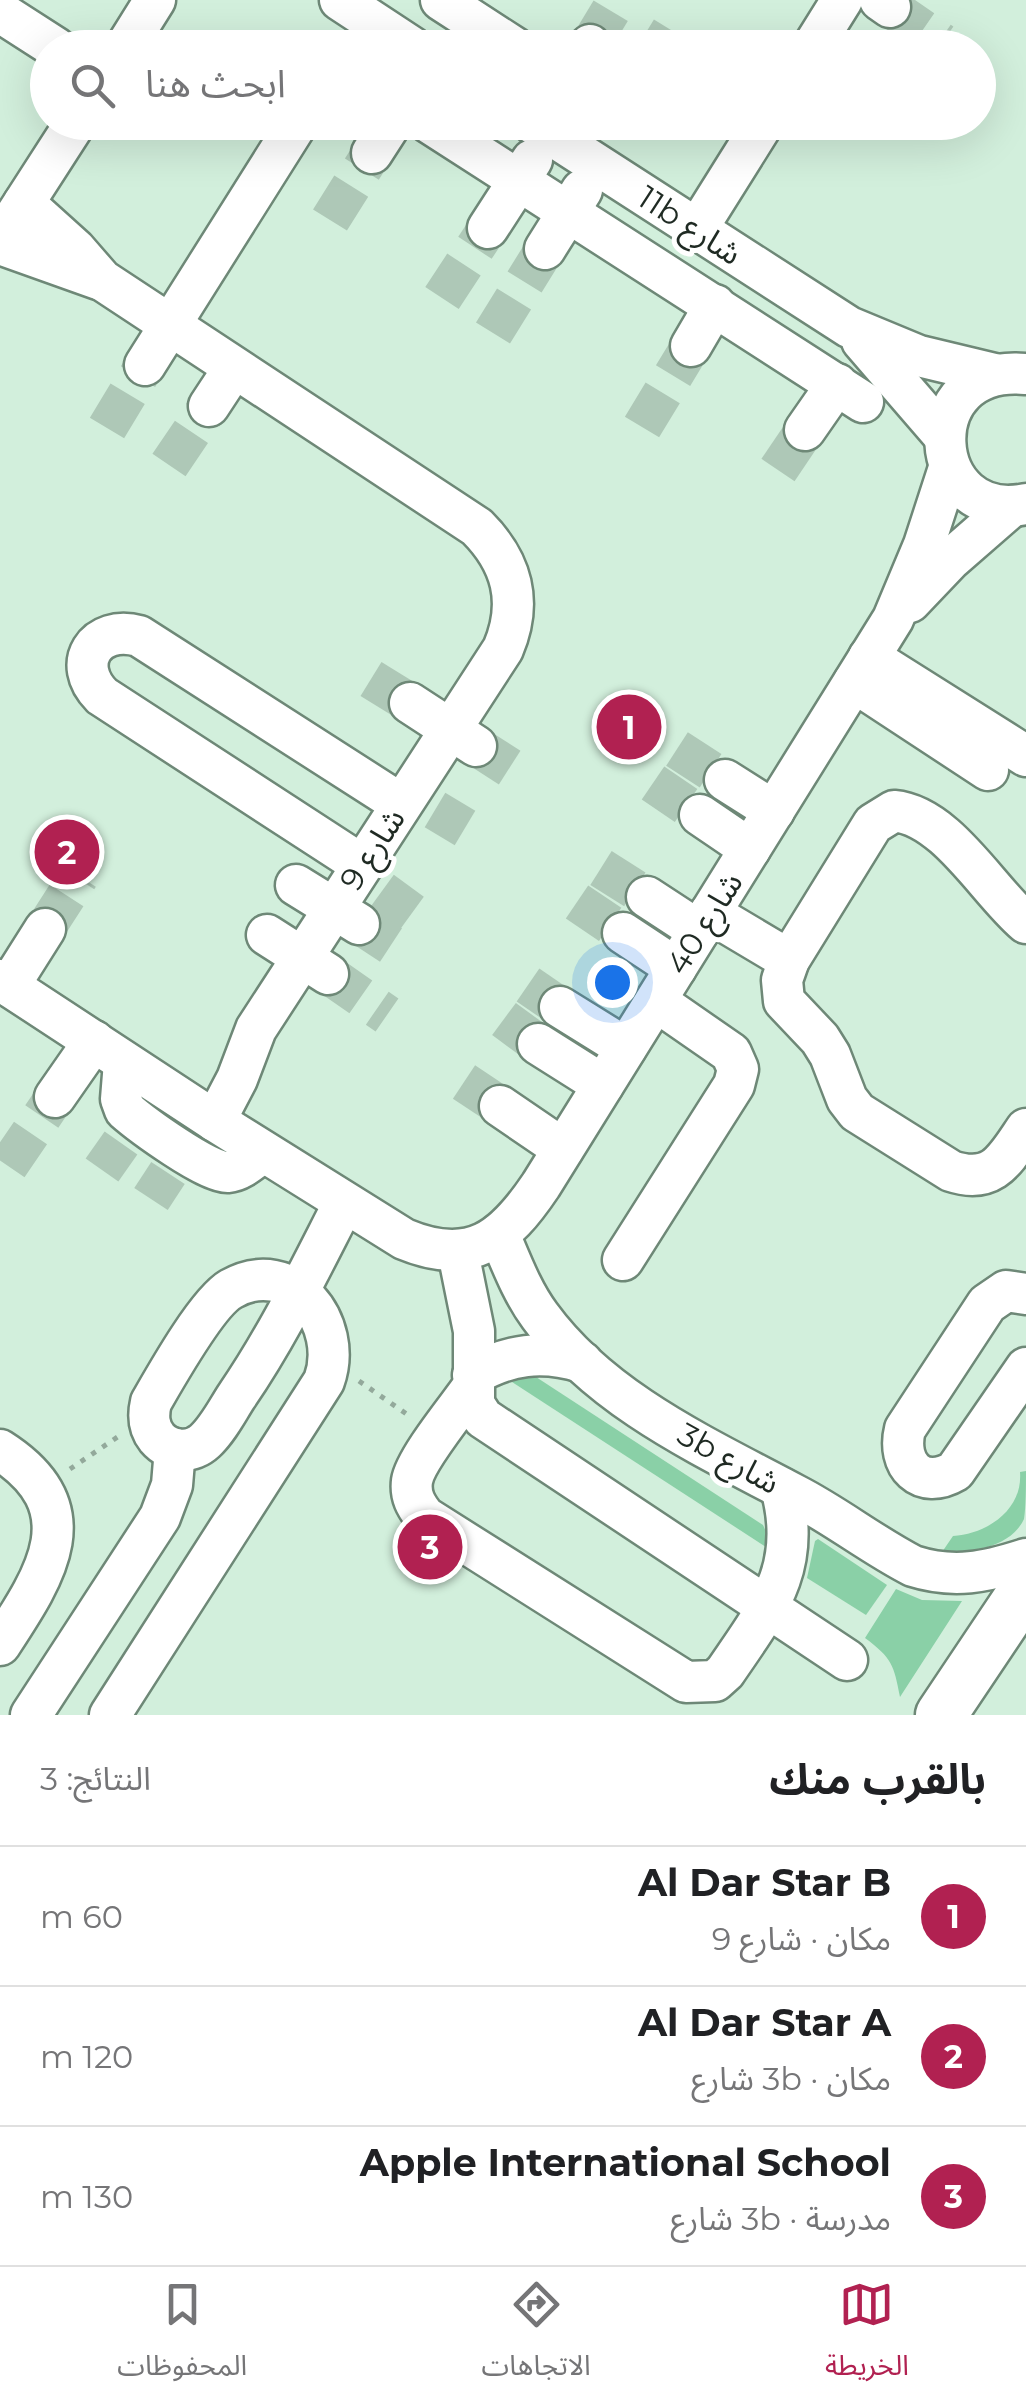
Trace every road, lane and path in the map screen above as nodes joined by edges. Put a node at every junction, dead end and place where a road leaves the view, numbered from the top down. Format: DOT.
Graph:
graph roads {
  1 [pos="155,0"];
  2 [pos="441,0"];
  3 [pos="842,0"];
  4 [pos="0,12"];
  5 [pos="486,12"];
  6 [pos="136,30"];
  7 [pos="823,30"];
  8 [pos="30,31"];
  9 [pos="64,140"];
  10 [pos="287,140"];
  11 [pos="456,140"];
  12 [pos="566,140"];
  13 [pos="567,140"];
  14 [pos="568,140"];
  15 [pos="753,140"];
  16 [pos="519,180"];
  17 [pos="569,211"];
  18 [pos="8,222"];
  19 [pos="488,228"];
  20 [pos="697,229"];
  21 [pos="545,249"];
  22 [pos="715,306"];
  23 [pos="169,325"];
  24 [pos="849,327"];
  25 [pos="690,346"];
  26 [pos="146,365"];
  27 [pos="234,368"];
  28 [pos="1013,370"];
  29 [pos="209,406"];
  30 [pos="798,426"];
  31 [pos="946,452"];
  32 [pos="1019,505"];
  33 [pos="893,619"];
  34 [pos="862,670"];
  35 [pos="410,704"];
  36 [pos="463,737"];
  37 [pos="1026,756"];
  38 [pos="988,770"];
  39 [pos="724,780"];
  40 [pos="415,802"];
  41 [pos="774,811"];
  42 [pos="700,815"];
  43 [pos="750,848"];
  44 [pos="367,876"];
  45 [pos="296,885"];
  46 [pos="647,897"];
  47 [pos="347,916"];
  48 [pos="705,922"];
  49 [pos="1026,923"];
  50 [pos="45,929"];
  51 [pos="623,933"];
  52 [pos="267,935"];
  53 [pos="789,960"];
  54 [pos="315,966"];
  55 [pos="4,983"];
  56 [pos="666,984"];
  57 [pos="560,1007"];
  58 [pos="538,1044"];
  59 [pos="626,1048"];
  60 [pos="109,1052"];
  61 [pos="603,1085"];
  62 [pos="55,1098"];
  63 [pos="500,1106"];
  64 [pos="200,1112"];
  65 [pos="1026,1129"];
  66 [pos="563,1149"];
  67 [pos="263,1152"];
  68 [pos="344,1203"];
  69 [pos="499,1234"];
  70 [pos="458,1252"];
  71 [pos="623,1260"];
  72 [pos="299,1292"];
  73 [pos="1026,1294"];
  74 [pos="330,1360"];
  75 [pos="582,1362"];
  76 [pos="1026,1368"];
  77 [pos="472,1381"];
  78 [pos="162,1435"];
  79 [pos="439,1436"];
  80 [pos="0,1450"];
  81 [pos="781,1488"];
  82 [pos="44,1490"];
  83 [pos="1026,1559"];
  84 [pos="1026,1588"];
  85 [pos="767,1607"];
  86 [pos="0,1645"];
  87 [pos="847,1660"];
  88 [pos="31,1715"];
  89 [pos="110,1715"];
  90 [pos="941,1715"];
  1 -- 6 [label="street"];
  2 -- 5 [label="street"];
  3 -- 7 [label="street"];
  4 -- 8 [label="street"];
  9 -- 18 [label="street"];
  10 -- 23 [label="street"];
  11 -- 16 [label="street"];
  12 -- 16 [label="street"];
  13 -- 17 [label="street"];
  14 -- 20 [label="street, 11b شارع"];
  15 -- 20 [label="street"];
  16 -- 17 [label="street"];
  16 -- 19 [label="street"];
  17 -- 21 [label="street"];
  17 -- 22 [label="street"];
  18 -- 23 [label="street, شارع 9"];
  20 -- 24 [label="street, 11b شارع"];
  22 -- 25 [label="street"];
  22 -- 30 [label="street"];
  23 -- 26 [label="street"];
  23 -- 27 [label="street, شارع 9"];
  24 -- 28 [label="street, 11b شارع"];
  24 -- 31 [label="street, 11b شارع"];
  27 -- 29 [label="street"];
  27 -- 36 [label="street, شارع 9"];
  28 -- 31 [label="street, شارع 40"];
  31 -- 32 [label="street, 11b شارع"];
  31 -- 33 [label="street, شارع 40"];
  32 -- 33 [label="street, شارع 40"];
  33 -- 34 [label="street, شارع 40"];
  34 -- 37 [label="street"];
  34 -- 38 [label="street"];
  34 -- 41 [label="street, شارع 40"];
  35 -- 36 [label="street"];
  36 -- 40 [label="street, شارع 9"];
  39 -- 41 [label="street"];
  40 -- 44 [label="street, شارع 9"];
  40 -- 44 [label="street"];
  41 -- 43 [label="street, شارع 40"];
  42 -- 43 [label="street"];
  43 -- 48 [label="street, شارع 40"];
  44 -- 47 [label="street, شارع 9"];
  45 -- 47 [label="street"];
  46 -- 48 [label="street"];
  47 -- 54 [label="street, شارع 9"];
  48 -- 53 [label="street"];
  48 -- 56 [label="street, شارع 40"];
  49 -- 53 [label="street"];
  50 -- 55 [label="street"];
  51 -- 56 [label="street"];
  52 -- 54 [label="street"];
  53 -- 65 [label="street"];
  54 -- 64 [label="street, شارع 9"];
  55 -- 60 [label="street"];
  56 -- 59 [label="street, شارع 40"];
  56 -- 71 [label="street"];
  57 -- 59 [label="street"];
  58 -- 61 [label="street"];
  59 -- 61 [label="street, شارع 40"];
  60 -- 62 [label="street"];
  60 -- 64 [label="street"];
  60 -- 67 [label="street"];
  61 -- 66 [label="street, شارع 40"];
  63 -- 66 [label="street"];
  64 -- 67 [label="street"];
  66 -- 69 [label="street, شارع 40"];
  67 -- 68 [label="street"];
  68 -- 70 [label="street"];
  68 -- 72 [label="street"];
  69 -- 70 [label="street, شارع 40"];
  69 -- 75 [label="street, 3b شارع"];
  70 -- 77 [label="street"];
  72 -- 74 [label="street"];
  72 -- 78 [label="street"];
  72 -- 78 [label="street"];
  73 -- 76 [label="street"];
  74 -- 79 [label="path"];
  74 -- 89 [label="street"];
  75 -- 77 [label="street"];
  75 -- 81 [label="street, 3b شارع"];
  77 -- 79 [label="street"];
  77 -- 85 [label="street"];
  78 -- 82 [label="path"];
  78 -- 88 [label="street"];
  79 -- 85 [label="street"];
  80 -- 82 [label="street"];
  81 -- 83 [label="street, 3b شارع"];
  81 -- 85 [label="street"];
  82 -- 86 [label="street"];
  84 -- 90 [label="main road"];
  85 -- 87 [label="street"];
}
